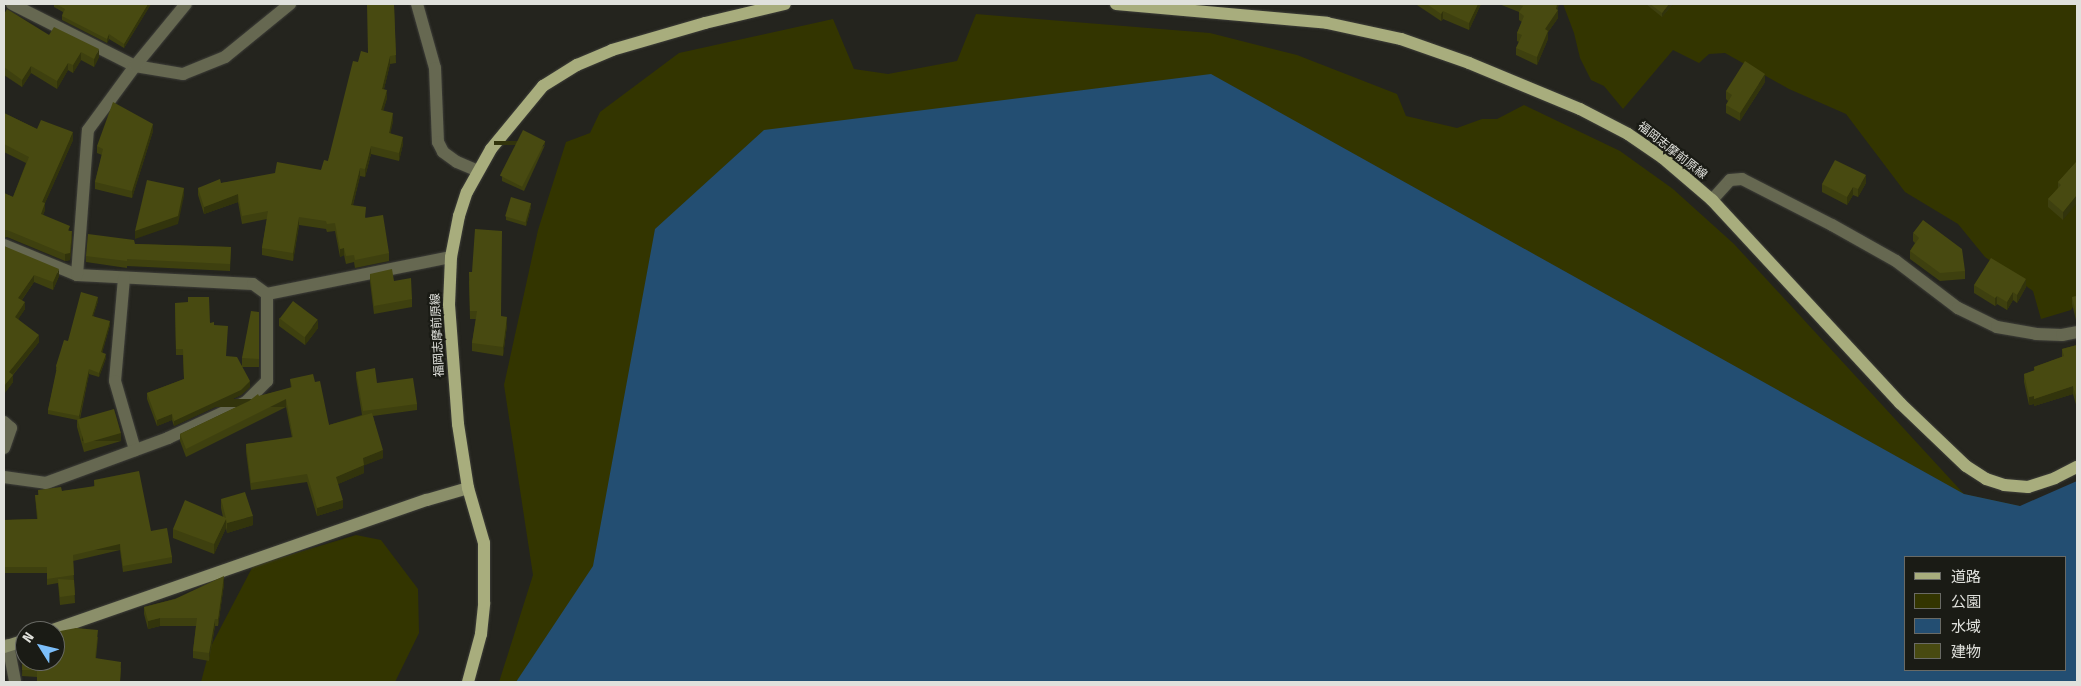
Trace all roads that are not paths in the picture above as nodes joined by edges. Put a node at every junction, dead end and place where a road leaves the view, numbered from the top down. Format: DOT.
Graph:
graph roads {
  1 [pos="12,4"];
  2 [pos="186,4"];
  3 [pos="290,4"];
  4 [pos="418,4"];
  5 [pos="785,4"];
  6 [pos="1116,4"];
  7 [pos="135,66"];
  8 [pos="478,171"];
  9 [pos="1712,200"];
  10 [pos="4,245"];
  11 [pos="451,258"];
  12 [pos="77,275"];
  13 [pos="124,278"];
  14 [pos="268,294"];
  15 [pos="2077,332"];
  16 [pos="4,422"];
  17 [pos="4,448"];
  18 [pos="135,450"];
  19 [pos="2077,467"];
  20 [pos="4,477"];
  21 [pos="468,488"];
  22 [pos="65,626"];
  23 [pos="6,646"];
  24 [pos="15,682"];
  25 [pos="468,682"];
  1 -- 7 [label="street"];
  2 -- 7 [label="street"];
  3 -- 7 [label="street"];
  4 -- 8 [label="street"];
  5 -- 8 [label="main road, 福岡志摩前原線"];
  6 -- 9 [label="main road, 福岡志摩前原線"];
  7 -- 12 [label="street"];
  8 -- 11 [label="main road, 福岡志摩前原線"];
  9 -- 15 [label="street"];
  9 -- 19 [label="main road, 福岡志摩前原線"];
  10 -- 12 [label="street"];
  11 -- 14 [label="street"];
  11 -- 21 [label="main road, 福岡志摩前原線"];
  12 -- 13 [label="street"];
  13 -- 14 [label="street"];
  13 -- 18 [label="street"];
  14 -- 18 [label="street"];
  16 -- 17 [label="street"];
  18 -- 20 [label="street"];
  21 -- 22 [label="street"];
  21 -- 25 [label="main road, 福岡志摩前原線"];
  23 -- 24 [label="street"];
}
